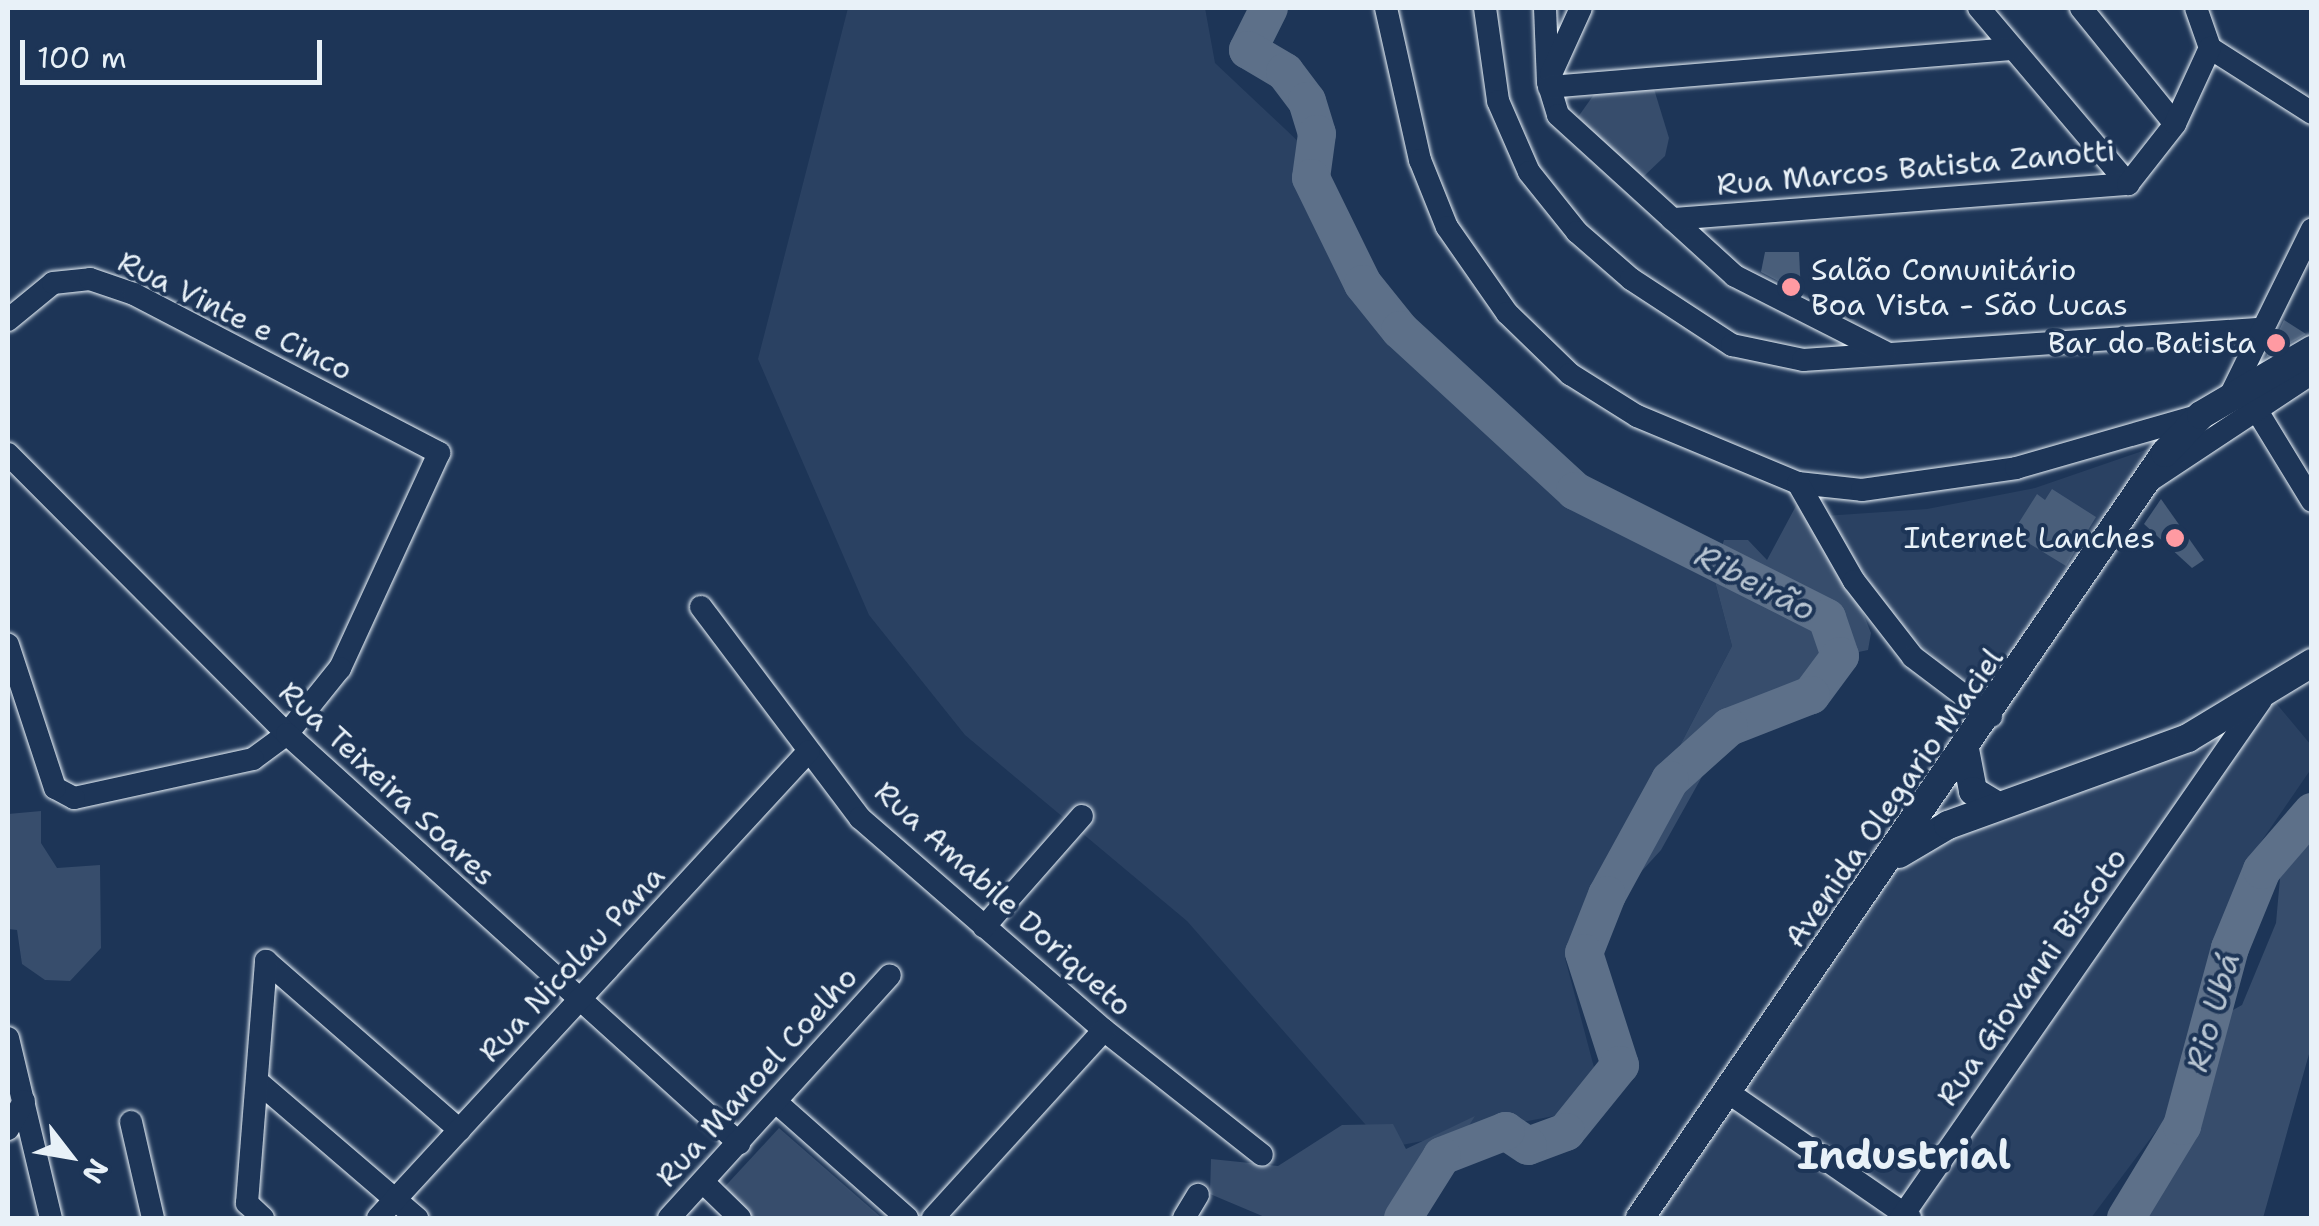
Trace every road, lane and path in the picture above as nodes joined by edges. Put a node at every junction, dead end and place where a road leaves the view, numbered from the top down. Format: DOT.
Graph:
graph roads {
  1 [pos="1386,8"];
  2 [pos="1486,8"];
  3 [pos="1545,8"];
  4 [pos="1581,8"];
  5 [pos="1978,8"];
  6 [pos="2081,8"];
  7 [pos="2196,8"];
  8 [pos="2210,48"];
  9 [pos="2012,49"];
  10 [pos="1548,84"];
  11 [pos="2312,113"];
  12 [pos="2175,124"];
  13 [pos="2128,184"];
  14 [pos="1672,218"];
  15 [pos="2312,229"];
  16 [pos="8,320"];
  17 [pos="2257,330"];
  18 [pos="2209,338"];
  19 [pos="2312,350"];
  20 [pos="1888,353"];
  21 [pos="2312,373"];
  22 [pos="2240,397"];
  23 [pos="2202,415"];
  24 [pos="8,454"];
  25 [pos="2148,482"];
  26 [pos="1798,483"];
  27 [pos="2312,501"];
  28 [pos="701,607"];
  29 [pos="8,645"];
  30 [pos="2312,663"];
  31 [pos="2261,700"];
  32 [pos="1991,716"];
  33 [pos="286,734"];
  34 [pos="2188,738"];
  35 [pos="1965,749"];
  36 [pos="810,750"];
  37 [pos="2213,770"];
  38 [pos="1998,806"];
  39 [pos="1082,816"];
  40 [pos="1889,860"];
  41 [pos="984,927"];
  42 [pos="890,975"];
  43 [pos="579,1001"];
  44 [pos="1104,1030"];
  45 [pos="8,1038"];
  46 [pos="257,1081"];
  47 [pos="1729,1092"];
  48 [pos="24,1101"];
  49 [pos="776,1102"];
  50 [pos="131,1122"];
  51 [pos="8,1130"];
  52 [pos="460,1130"];
  53 [pos="739,1143"];
  54 [pos="1262,1155"];
  55 [pos="704,1183"];
  56 [pos="1198,1195"];
  57 [pos="395,1200"];
  58 [pos="1905,1217"];
  59 [pos="51,1218"];
  60 [pos="153,1218"];
  61 [pos="263,1218"];
  62 [pos="378,1218"];
  63 [pos="417,1218"];
  64 [pos="668,1218"];
  65 [pos="740,1218"];
  66 [pos="907,1218"];
  67 [pos="934,1218"];
  68 [pos="1184,1218"];
  69 [pos="1640,1218"];
  1 -- 26 [label="street"];
  2 -- 20 [label="street"];
  3 -- 10 [label="street"];
  4 -- 10 [label="street"];
  5 -- 9 [label="street"];
  6 -- 12 [label="street"];
  7 -- 8 [label="street"];
  8 -- 11 [label="street"];
  8 -- 12 [label="street, Rua Marcos Batista Zanotti"];
  9 -- 10 [label="street"];
  9 -- 13 [label="street"];
  10 -- 14 [label="street"];
  12 -- 13 [label="street, Rua Marcos Batista Zanotti"];
  13 -- 14 [label="street, Rua Marcos Batista Zanotti"];
  14 -- 20 [label="street"];
  15 -- 17 [label="street"];
  16 -- 33 [label="street, Rua Vinte e Cinco"];
  17 -- 18 [label="street"];
  17 -- 22 [label="street"];
  18 -- 20 [label="street"];
  18 -- 22 [label="street"];
  19 -- 22 [label="main road, Avenida Olegario Maciel"];
  21 -- 22 [label="street"];
  22 -- 23 [label="main road, Avenida Olegario Maciel"];
  22 -- 25 [label="street"];
  22 -- 27 [label="street"];
  23 -- 25 [label="main road, Avenida Olegario Maciel"];
  23 -- 26 [label="street"];
  24 -- 33 [label="street, Rua Teixeira Soares"];
  25 -- 32 [label="main road, Avenida Olegario Maciel"];
  26 -- 32 [label="street"];
  28 -- 36 [label="street, Rua Amabile Doriqueto"];
  29 -- 33 [label="street"];
  30 -- 31 [label="main road"];
  31 -- 34 [label="main road"];
  31 -- 37 [label="street, Rua Giovanni Biscoto"];
  32 -- 35 [label="main road, Avenida Olegario Maciel"];
  33 -- 43 [label="street, Rua Teixeira Soares"];
  34 -- 37 [label="street"];
  34 -- 38 [label="main road"];
  35 -- 38 [label="main road"];
  35 -- 40 [label="main road, Avenida Olegario Maciel"];
  36 -- 41 [label="street, Rua Amabile Doriqueto"];
  36 -- 43 [label="street, Rua Nicolau Pana"];
  37 -- 58 [label="street, Rua Giovanni Biscoto"];
  38 -- 40 [label="main road"];
  39 -- 41 [label="street"];
  40 -- 47 [label="main road, Avenida Olegario Maciel"];
  41 -- 44 [label="street, Rua Amabile Doriqueto"];
  42 -- 49 [label="street, Rua Manoel Coelho"];
  43 -- 52 [label="street, Rua Nicolau Pana"];
  43 -- 53 [label="street, Rua Teixeira Soares"];
  44 -- 54 [label="street, Rua Amabile Doriqueto"];
  44 -- 67 [label="street"];
  45 -- 48 [label="street"];
  46 -- 52 [label="street"];
  46 -- 57 [label="street"];
  46 -- 61 [label="street"];
  47 -- 58 [label="street"];
  47 -- 69 [label="main road, Avenida Olegario Maciel"];
  48 -- 51 [label="street"];
  48 -- 59 [label="street"];
  49 -- 53 [label="street, Rua Manoel Coelho"];
  49 -- 66 [label="street"];
  50 -- 60 [label="street"];
  52 -- 57 [label="street, Rua Nicolau Pana"];
  53 -- 55 [label="street, Rua Manoel Coelho"];
  55 -- 64 [label="street, Rua Manoel Coelho"];
  55 -- 65 [label="street"];
  56 -- 68 [label="street"];
  57 -- 62 [label="street, Rua Nicolau Pana"];
  57 -- 63 [label="street"];
}
